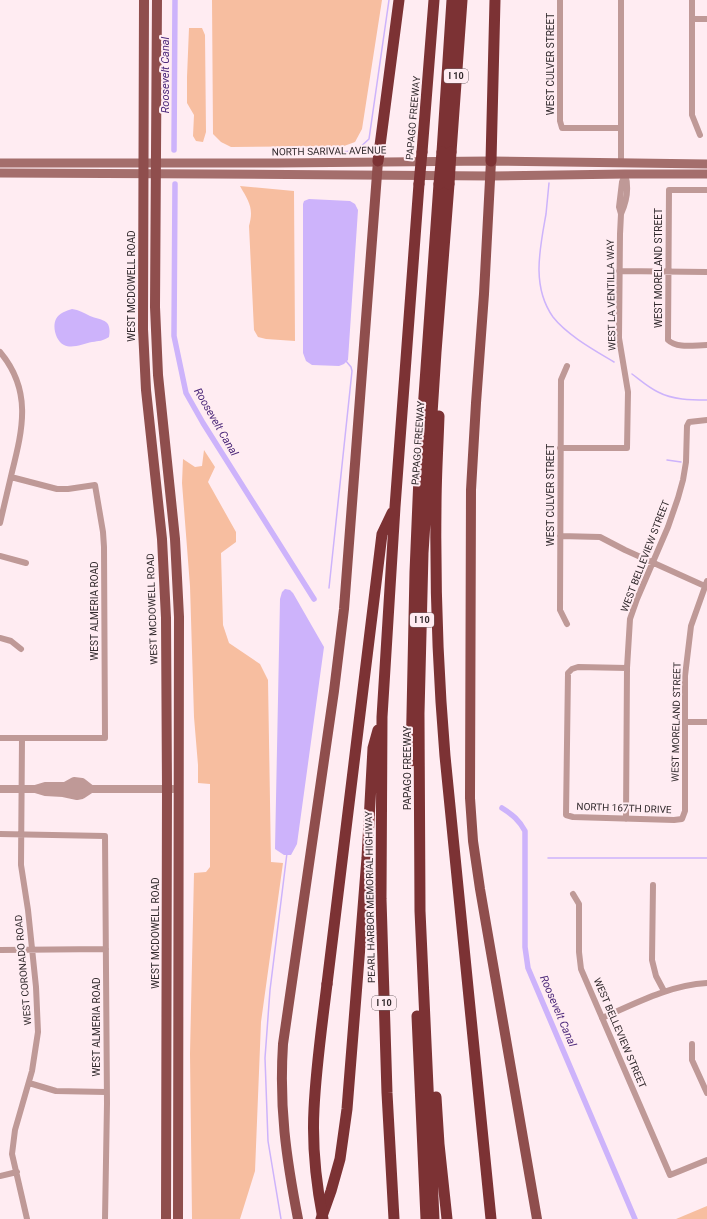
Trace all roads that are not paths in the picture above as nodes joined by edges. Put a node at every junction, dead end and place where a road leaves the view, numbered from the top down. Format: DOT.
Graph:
graph roads {
  1 [pos="144,0"];
  2 [pos="157,0"];
  3 [pos="400,0"];
  4 [pos="434,0"];
  5 [pos="452,0"];
  6 [pos="462,0"];
  7 [pos="495,0"];
  8 [pos="560,0"];
  9 [pos="622,0"];
  10 [pos="692,0"];
  11 [pos="692,19"];
  12 [pos="707,19"];
  13 [pos="622,128"];
  14 [pos="700,134"];
  15 [pos="446,152"];
  16 [pos="491,161"];
  17 [pos="378,162"];
  18 [pos="0,163"];
  19 [pos="622,164"];
  20 [pos="689,164"];
  21 [pos="707,164"];
  22 [pos="143,168"];
  23 [pos="156,168"];
  24 [pos="0,173"];
  25 [pos="625,174"];
  26 [pos="707,174"];
  27 [pos="590,175"];
  28 [pos="376,176"];
  29 [pos="491,176"];
  30 [pos="444,184"];
  31 [pos="707,190"];
  32 [pos="619,271"];
  33 [pos="668,272"];
  34 [pos="707,272"];
  35 [pos="707,345"];
  36 [pos="0,352"];
  37 [pos="436,352"];
  38 [pos="567,366"];
  39 [pos="707,420"];
  40 [pos="560,448"];
  41 [pos="11,477"];
  42 [pos="395,507"];
  43 [pos="0,523"];
  44 [pos="560,536"];
  45 [pos="0,556"];
  46 [pos="26,563"];
  47 [pos="652,563"];
  48 [pos="706,585"];
  49 [pos="567,624"];
  50 [pos="0,638"];
  51 [pos="21,649"];
  52 [pos="627,668"];
  53 [pos="382,718"];
  54 [pos="686,722"];
  55 [pos="707,722"];
  56 [pos="0,738"];
  57 [pos="22,739"];
  58 [pos="167,788"];
  59 [pos="179,788"];
  60 [pos="0,789"];
  61 [pos="22,789"];
  62 [pos="626,819"];
  63 [pos="682,819"];
  64 [pos="0,834"];
  65 [pos="21,834"];
  66 [pos="653,885"];
  67 [pos="419,889"];
  68 [pos="573,894"];
  69 [pos="32,949"];
  70 [pos="106,949"];
  71 [pos="0,950"];
  72 [pos="707,983"];
  73 [pos="664,991"];
  74 [pos="602,1018"];
  75 [pos="692,1044"];
  76 [pos="29,1083"];
  77 [pos="106,1092"];
  78 [pos="707,1093"];
  79 [pos="707,1160"];
  80 [pos="17,1172"];
  81 [pos="0,1176"];
  82 [pos="27,1219"];
  83 [pos="105,1219"];
  84 [pos="166,1219"];
  85 [pos="178,1219"];
  86 [pos="298,1219"];
  87 [pos="322,1219"];
  88 [pos="394,1219"];
  89 [pos="426,1219"];
  90 [pos="434,1219"];
  91 [pos="447,1219"];
  92 [pos="491,1219"];
  93 [pos="537,1219"];
  1 -- 22 [label="main road, WEST MCDOWELL ROAD"];
  2 -- 23 [label="main road"];
  3 -- 17 [label="highway"];
  4 -- 42 [label="highway, PAPAGO FREEWAY / I 10, bridge"];
  5 -- 15 [label="highway"];
  6 -- 15 [label="highway, PAPAGO FREEWAY / I 10"];
  7 -- 16 [label="highway"];
  8 -- 13 [label="street, WEST CULVER STREET"];
  9 -- 13 [label="street"];
  10 -- 11 [label="street"];
  11 -- 12 [label="street"];
  11 -- 14 [label="street"];
  13 -- 19 [label="street"];
  15 -- 30 [label="highway, PAPAGO FREEWAY / I 10, bridge"];
  16 -- 17 [label="main road, NORTH SARIVAL AVENUE"];
  16 -- 19 [label="main road, NORTH SARIVAL AVENUE"];
  16 -- 29 [label="main road"];
  17 -- 23 [label="main road, NORTH SARIVAL AVENUE"];
  17 -- 28 [label="main road"];
  18 -- 22 [label="main road, NORTH SARIVAL AVENUE"];
  19 -- 20 [label="main road, NORTH SARIVAL AVENUE"];
  19 -- 27 [label="main road"];
  20 -- 21 [label="main road, NORTH SARIVAL AVENUE"];
  20 -- 25 [label="main road"];
  22 -- 23 [label="main road, NORTH SARIVAL AVENUE"];
  22 -- 24 [label="main road, NORTH SARIVAL AVENUE"];
  22 -- 58 [label="main road, WEST MCDOWELL ROAD"];
  23 -- 28 [label="main road, NORTH SARIVAL AVENUE"];
  23 -- 59 [label="main road"];
  25 -- 26 [label="main road, NORTH SARIVAL AVENUE"];
  25 -- 27 [label="main road, NORTH SARIVAL AVENUE"];
  25 -- 32 [label="street, WEST LA VENTILLA WAY"];
  27 -- 29 [label="main road, NORTH SARIVAL AVENUE"];
  28 -- 29 [label="main road, NORTH SARIVAL AVENUE"];
  28 -- 86 [label="main road"];
  29 -- 93 [label="main road"];
  30 -- 37 [label="highway, PAPAGO FREEWAY / I 10"];
  30 -- 89 [label="highway"];
  31 -- 33 [label="street, WEST MORELAND STREET"];
  32 -- 33 [label="street"];
  32 -- 40 [label="street, WEST LA VENTILLA WAY"];
  33 -- 34 [label="street"];
  33 -- 35 [label="street, WEST MORELAND STREET"];
  36 -- 41 [label="street"];
  37 -- 67 [label="highway, PAPAGO FREEWAY / I 10"];
  37 -- 92 [label="highway"];
  38 -- 40 [label="street, WEST CULVER STREET"];
  39 -- 47 [label="street, WEST BELLEVIEW STREET"];
  40 -- 44 [label="street, WEST CULVER STREET"];
  41 -- 43 [label="street"];
  41 -- 57 [label="street, WEST ALMERIA ROAD"];
  42 -- 53 [label="highway, PAPAGO FREEWAY / I 10"];
  42 -- 87 [label="highway, bridge"];
  44 -- 47 [label="street"];
  44 -- 49 [label="street, WEST CULVER STREET"];
  45 -- 46 [label="street"];
  47 -- 48 [label="street"];
  47 -- 52 [label="street, WEST BELLEVIEW STREET"];
  48 -- 54 [label="street, WEST MORELAND STREET"];
  50 -- 51 [label="street"];
  52 -- 62 [label="street, WEST BELLEVIEW STREET"];
  52 -- 62 [label="street, NORTH 167TH DRIVE"];
  53 -- 87 [label="highway"];
  53 -- 88 [label="highway, PEARL HARBOR MEMORIAL HIGHWAY / I 10"];
  54 -- 55 [label="street"];
  54 -- 63 [label="street, WEST MORELAND STREET"];
  56 -- 57 [label="street"];
  57 -- 61 [label="street, WEST CORONADO ROAD"];
  58 -- 59 [label="street"];
  58 -- 61 [label="street"];
  58 -- 84 [label="main road, WEST MCDOWELL ROAD"];
  59 -- 85 [label="main road"];
  60 -- 61 [label="street"];
  61 -- 65 [label="street, WEST CORONADO ROAD"];
  62 -- 63 [label="street, NORTH 167TH DRIVE"];
  64 -- 65 [label="street"];
  65 -- 69 [label="street, WEST CORONADO ROAD"];
  65 -- 70 [label="street, WEST ALMERIA ROAD"];
  66 -- 73 [label="street"];
  67 -- 90 [label="highway, I 10"];
  67 -- 91 [label="highway"];
  68 -- 74 [label="street, WEST BELLEVIEW STREET"];
  69 -- 70 [label="street"];
  69 -- 71 [label="street"];
  69 -- 76 [label="street, WEST CORONADO ROAD"];
  70 -- 77 [label="street, WEST ALMERIA ROAD"];
  72 -- 73 [label="street"];
  73 -- 74 [label="street"];
  74 -- 79 [label="street, WEST BELLEVIEW STREET"];
  75 -- 78 [label="street"];
  76 -- 77 [label="street"];
  76 -- 80 [label="street, WEST CORONADO ROAD"];
  77 -- 83 [label="street, WEST ALMERIA ROAD"];
  80 -- 81 [label="street"];
  80 -- 82 [label="street, WEST CORONADO ROAD"];
}
